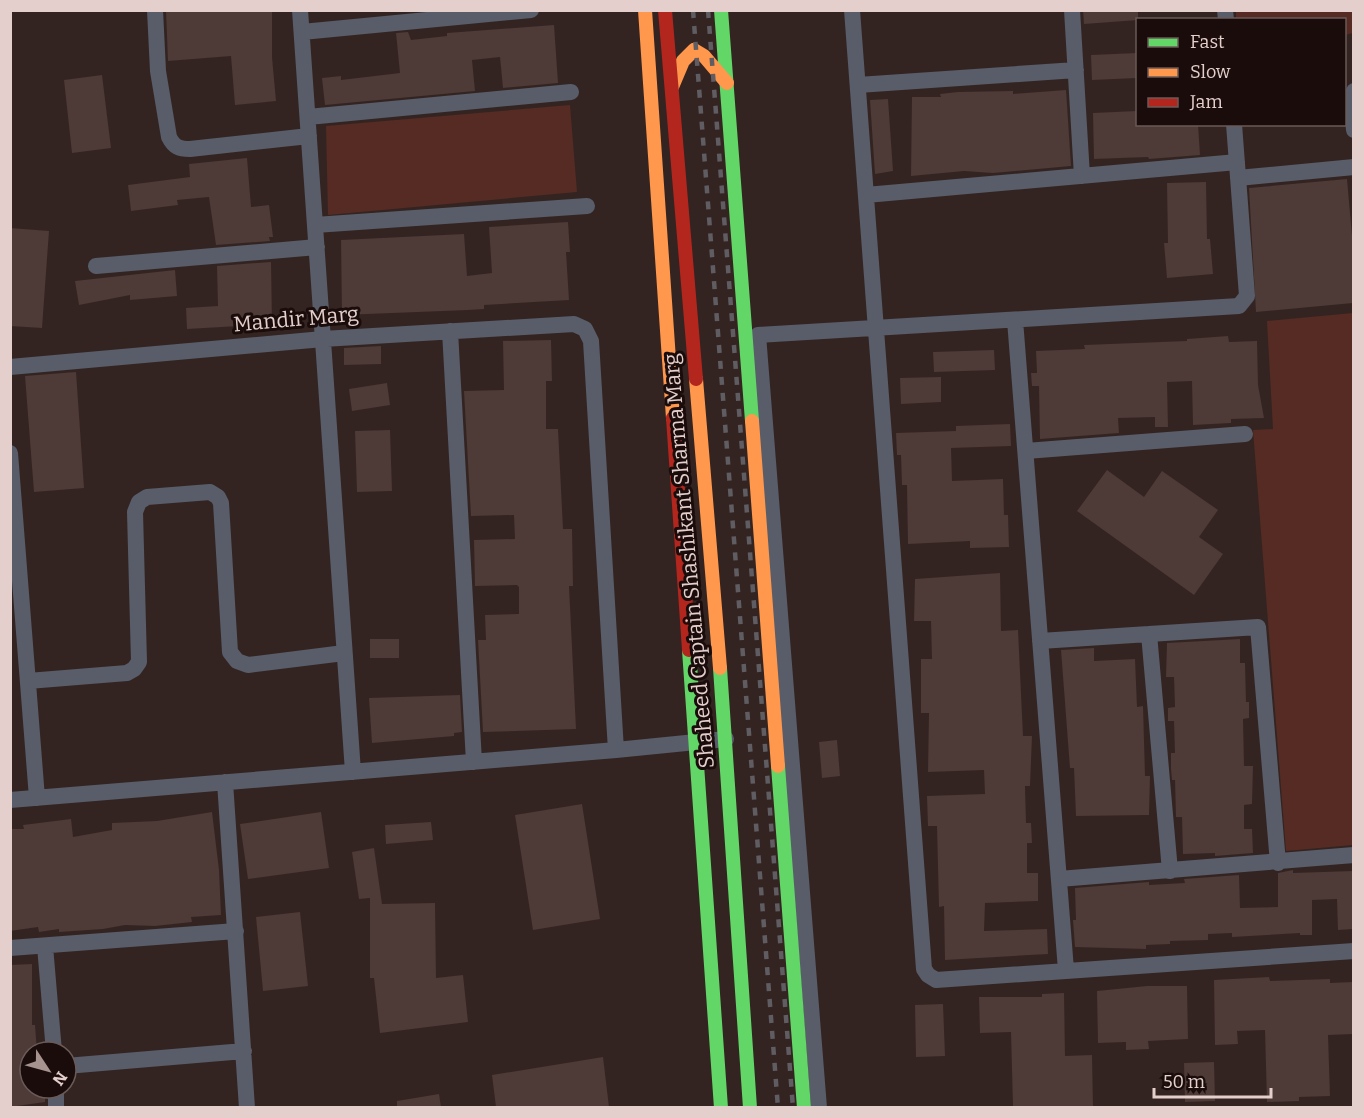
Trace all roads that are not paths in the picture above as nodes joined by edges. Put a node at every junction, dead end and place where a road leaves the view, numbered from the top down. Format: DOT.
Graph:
graph roads {
  1 [pos="155,10"];
  2 [pos="300,10"];
  3 [pos="531,10"];
  4 [pos="645,10"];
  5 [pos="665,10"];
  6 [pos="722,10"];
  7 [pos="852,10"];
  8 [pos="1072,10"];
  9 [pos="418,16"];
  10 [pos="302,32"];
  11 [pos="1076,70"];
  12 [pos="727,83"];
  13 [pos="858,85"];
  14 [pos="670,91"];
  15 [pos="1353,91"];
  16 [pos="571,92"];
  17 [pos="308,117"];
  18 [pos="1234,126"];
  19 [pos="1353,130"];
  20 [pos="309,136"];
  21 [pos="1353,167"];
  22 [pos="1237,170"];
  23 [pos="1082,176"];
  24 [pos="866,195"];
  25 [pos="587,206"];
  26 [pos="315,225"];
  27 [pos="317,247"];
  28 [pos="96,266"];
  29 [pos="1015,320"];
  30 [pos="876,328"];
  31 [pos="450,331"];
  32 [pos="323,339"];
  33 [pos="10,367"];
  34 [pos="1245,434"];
  35 [pos="1026,451"];
  36 [pos="10,453"];
  37 [pos="1149,634"];
  38 [pos="1040,641"];
  39 [pos="344,653"];
  40 [pos="28,681"];
  41 [pos="726,739"];
  42 [pos="695,741"];
  43 [pos="616,750"];
  44 [pos="474,762"];
  45 [pos="353,772"];
  46 [pos="225,782"];
  47 [pos="37,798"];
  48 [pos="10,800"];
  49 [pos="1353,855"];
  50 [pos="1278,863"];
  51 [pos="1170,871"];
  52 [pos="1059,879"];
  53 [pos="236,931"];
  54 [pos="45,945"];
  55 [pos="10,948"];
  56 [pos="1353,951"];
  57 [pos="1066,970"];
  58 [pos="53,1040"];
  59 [pos="244,1051"];
  60 [pos="78,1065"];
  61 [pos="801,1067"];
  62 [pos="248,1107"];
  63 [pos="722,1107"];
  64 [pos="750,1107"];
  65 [pos="804,1107"];
  66 [pos="818,1107"];
  1 -- 20 [label="street"];
  2 -- 10 [label="street"];
  3 -- 9 [label="street"];
  4 -- 42 [label="main road"];
  5 -- 14 [label="main road, Shaheed Captain Shashikant Sharma Marg"];
  6 -- 12 [label="main road"];
  7 -- 13 [label="street"];
  8 -- 11 [label="street"];
  9 -- 10 [label="street"];
  10 -- 17 [label="street"];
  11 -- 13 [label="street"];
  11 -- 23 [label="street"];
  12 -- 14 [label="main road"];
  12 -- 61 [label="main road"];
  13 -- 24 [label="street"];
  14 -- 41 [label="main road, Shaheed Captain Shashikant Sharma Marg"];
  15 -- 19 [label="street"];
  16 -- 17 [label="street"];
  17 -- 20 [label="street"];
  18 -- 22 [label="street"];
  20 -- 26 [label="street"];
  21 -- 22 [label="street"];
  22 -- 23 [label="street"];
  22 -- 29 [label="street"];
  23 -- 24 [label="street"];
  24 -- 30 [label="street"];
  25 -- 26 [label="street"];
  26 -- 27 [label="street"];
  27 -- 28 [label="street"];
  27 -- 32 [label="street"];
  29 -- 30 [label="street"];
  29 -- 35 [label="street"];
  30 -- 57 [label="street"];
  30 -- 66 [label="street"];
  31 -- 32 [label="street, Mandir Marg"];
  31 -- 43 [label="street, Mandir Marg"];
  31 -- 44 [label="street"];
  32 -- 33 [label="street, Mandir Marg"];
  32 -- 39 [label="street"];
  34 -- 35 [label="street"];
  35 -- 38 [label="street"];
  36 -- 40 [label="street"];
  37 -- 38 [label="street"];
  37 -- 50 [label="street"];
  37 -- 51 [label="street"];
  38 -- 52 [label="street"];
  39 -- 40 [label="street"];
  39 -- 45 [label="street"];
  40 -- 47 [label="street"];
  41 -- 42 [label="street"];
  41 -- 64 [label="main road, Shaheed Captain Shashikant Sharma Marg"];
  42 -- 43 [label="street"];
  42 -- 63 [label="main road"];
  43 -- 44 [label="street"];
  44 -- 45 [label="street"];
  45 -- 46 [label="street"];
  46 -- 47 [label="street"];
  46 -- 53 [label="street"];
  47 -- 48 [label="street"];
  49 -- 50 [label="street"];
  50 -- 51 [label="street"];
  51 -- 52 [label="street"];
  52 -- 57 [label="street"];
  53 -- 54 [label="street"];
  53 -- 59 [label="street"];
  54 -- 55 [label="street"];
  54 -- 58 [label="street"];
  56 -- 57 [label="street"];
  59 -- 60 [label="street"];
  59 -- 62 [label="street"];
  61 -- 65 [label="main road"];
  61 -- 66 [label="main road"];
}
